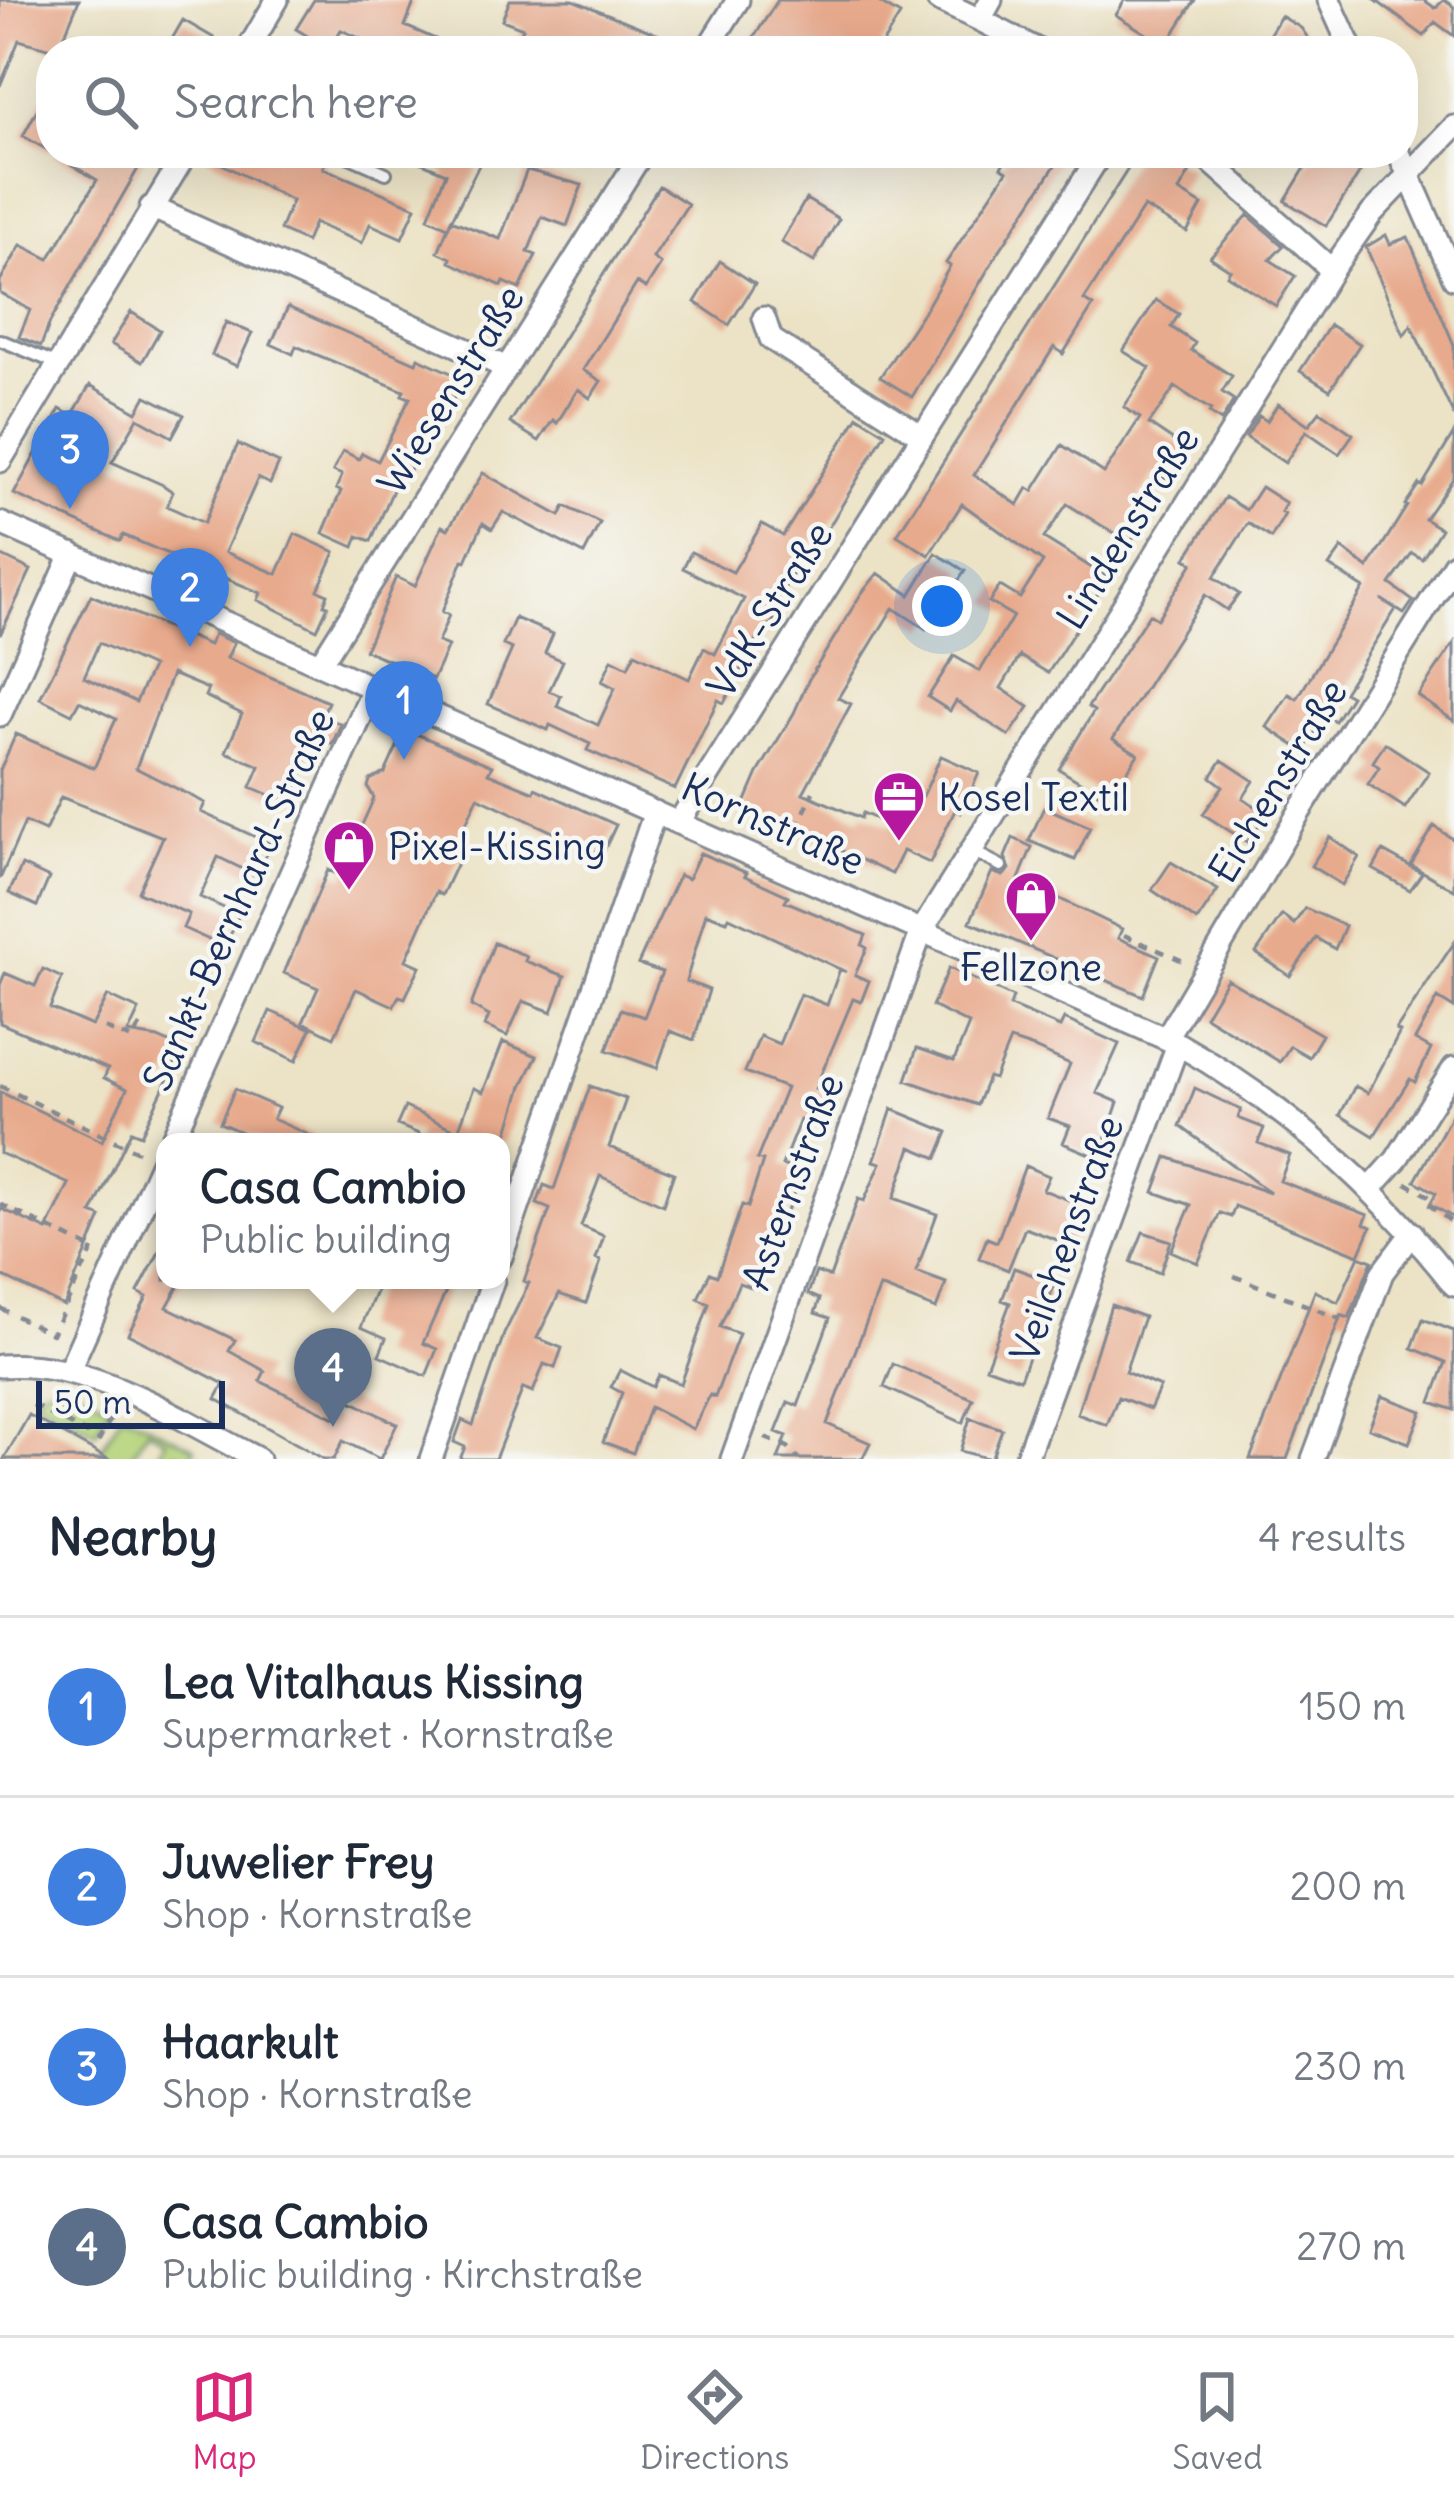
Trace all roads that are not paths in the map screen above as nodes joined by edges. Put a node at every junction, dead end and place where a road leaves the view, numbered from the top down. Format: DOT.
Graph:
graph roads {
  1 [pos="278,0"];
  2 [pos="738,0"];
  3 [pos="938,0"];
  4 [pos="1328,0"];
  5 [pos="986,10"];
  6 [pos="257,36"];
  7 [pos="715,36"];
  8 [pos="1020,36"];
  9 [pos="1345,36"];
  10 [pos="1454,127"];
  11 [pos="1418,152"];
  12 [pos="176,168"];
  13 [pos="374,168"];
  14 [pos="633,168"];
  15 [pos="1092,168"];
  16 [pos="1218,168"];
  17 [pos="1399,168"];
  18 [pos="1406,168"];
  19 [pos="386,173"];
  20 [pos="151,207"];
  21 [pos="1333,269"];
  22 [pos="1454,278"];
  23 [pos="764,317"];
  24 [pos="0,340"];
  25 [pos="58,364"];
  26 [pos="507,368"];
  27 [pos="922,436"];
  28 [pos="0,461"];
  29 [pos="0,523"];
  30 [pos="72,554"];
  31 [pos="1454,564"];
  32 [pos="320,664"];
  33 [pos="374,687"];
  34 [pos="0,716"];
  35 [pos="656,812"];
  36 [pos="679,822"];
  37 [pos="970,850"];
  38 [pos="1001,866"];
  39 [pos="922,930"];
  40 [pos="1172,1041"];
  41 [pos="1454,1068"];
  42 [pos="175,1133"];
  43 [pos="156,1175"];
  44 [pos="1378,1180"];
  45 [pos="510,1231"];
  46 [pos="1412,1233"];
  47 [pos="1454,1286"];
  48 [pos="490,1289"];
  49 [pos="0,1366"];
  50 [pos="69,1370"];
  51 [pos="258,1459"];
  52 [pos="431,1459"];
  53 [pos="732,1459"];
  54 [pos="1026,1459"];
  55 [pos="1313,1459"];
  1 -- 6 [label="street"];
  2 -- 7 [label="street"];
  3 -- 5 [label="street"];
  4 -- 9 [label="street"];
  5 -- 8 [label="street"];
  10 -- 11 [label="street, Lindenstraße"];
  12 -- 20 [label="street"];
  13 -- 19 [label="lane"];
  14 -- 26 [label="street, Wiesenstraße"];
  15 -- 27 [label="street, VdK-Straße"];
  16 -- 21 [label="street"];
  17 -- 21 [label="street, Lindenstraße"];
  18 -- 22 [label="street"];
  20 -- 25 [label="street"];
  20 -- 26 [label="street"];
  21 -- 37 [label="street, Lindenstraße"];
  23 -- 27 [label="street"];
  24 -- 25 [label="lane"];
  25 -- 28 [label="street"];
  26 -- 32 [label="street, Wiesenstraße"];
  27 -- 36 [label="street, VdK-Straße"];
  29 -- 30 [label="street, Kornstraße"];
  30 -- 32 [label="street, Kornstraße"];
  30 -- 34 [label="street"];
  31 -- 40 [label="street, Eichenstraße"];
  32 -- 33 [label="street, Kornstraße"];
  33 -- 35 [label="street, Kornstraße"];
  33 -- 42 [label="street, Sankt-Bernhard-Straße"];
  35 -- 36 [label="street, Kornstraße"];
  35 -- 45 [label="street"];
  36 -- 39 [label="street, Kornstraße"];
  37 -- 38 [label="lane"];
  37 -- 39 [label="street, Lindenstraße"];
  39 -- 40 [label="street, Kornstraße"];
  39 -- 53 [label="street, Asternstraße"];
  40 -- 44 [label="street, Kornstraße"];
  40 -- 54 [label="street, Veilchenstraße"];
  41 -- 44 [label="street"];
  43 -- 50 [label="street"];
  44 -- 46 [label="street, Kornstraße"];
  46 -- 47 [label="street, Kornstraße"];
  46 -- 55 [label="street"];
  48 -- 52 [label="street"];
  49 -- 50 [label="street"];
  50 -- 51 [label="street"];
}
